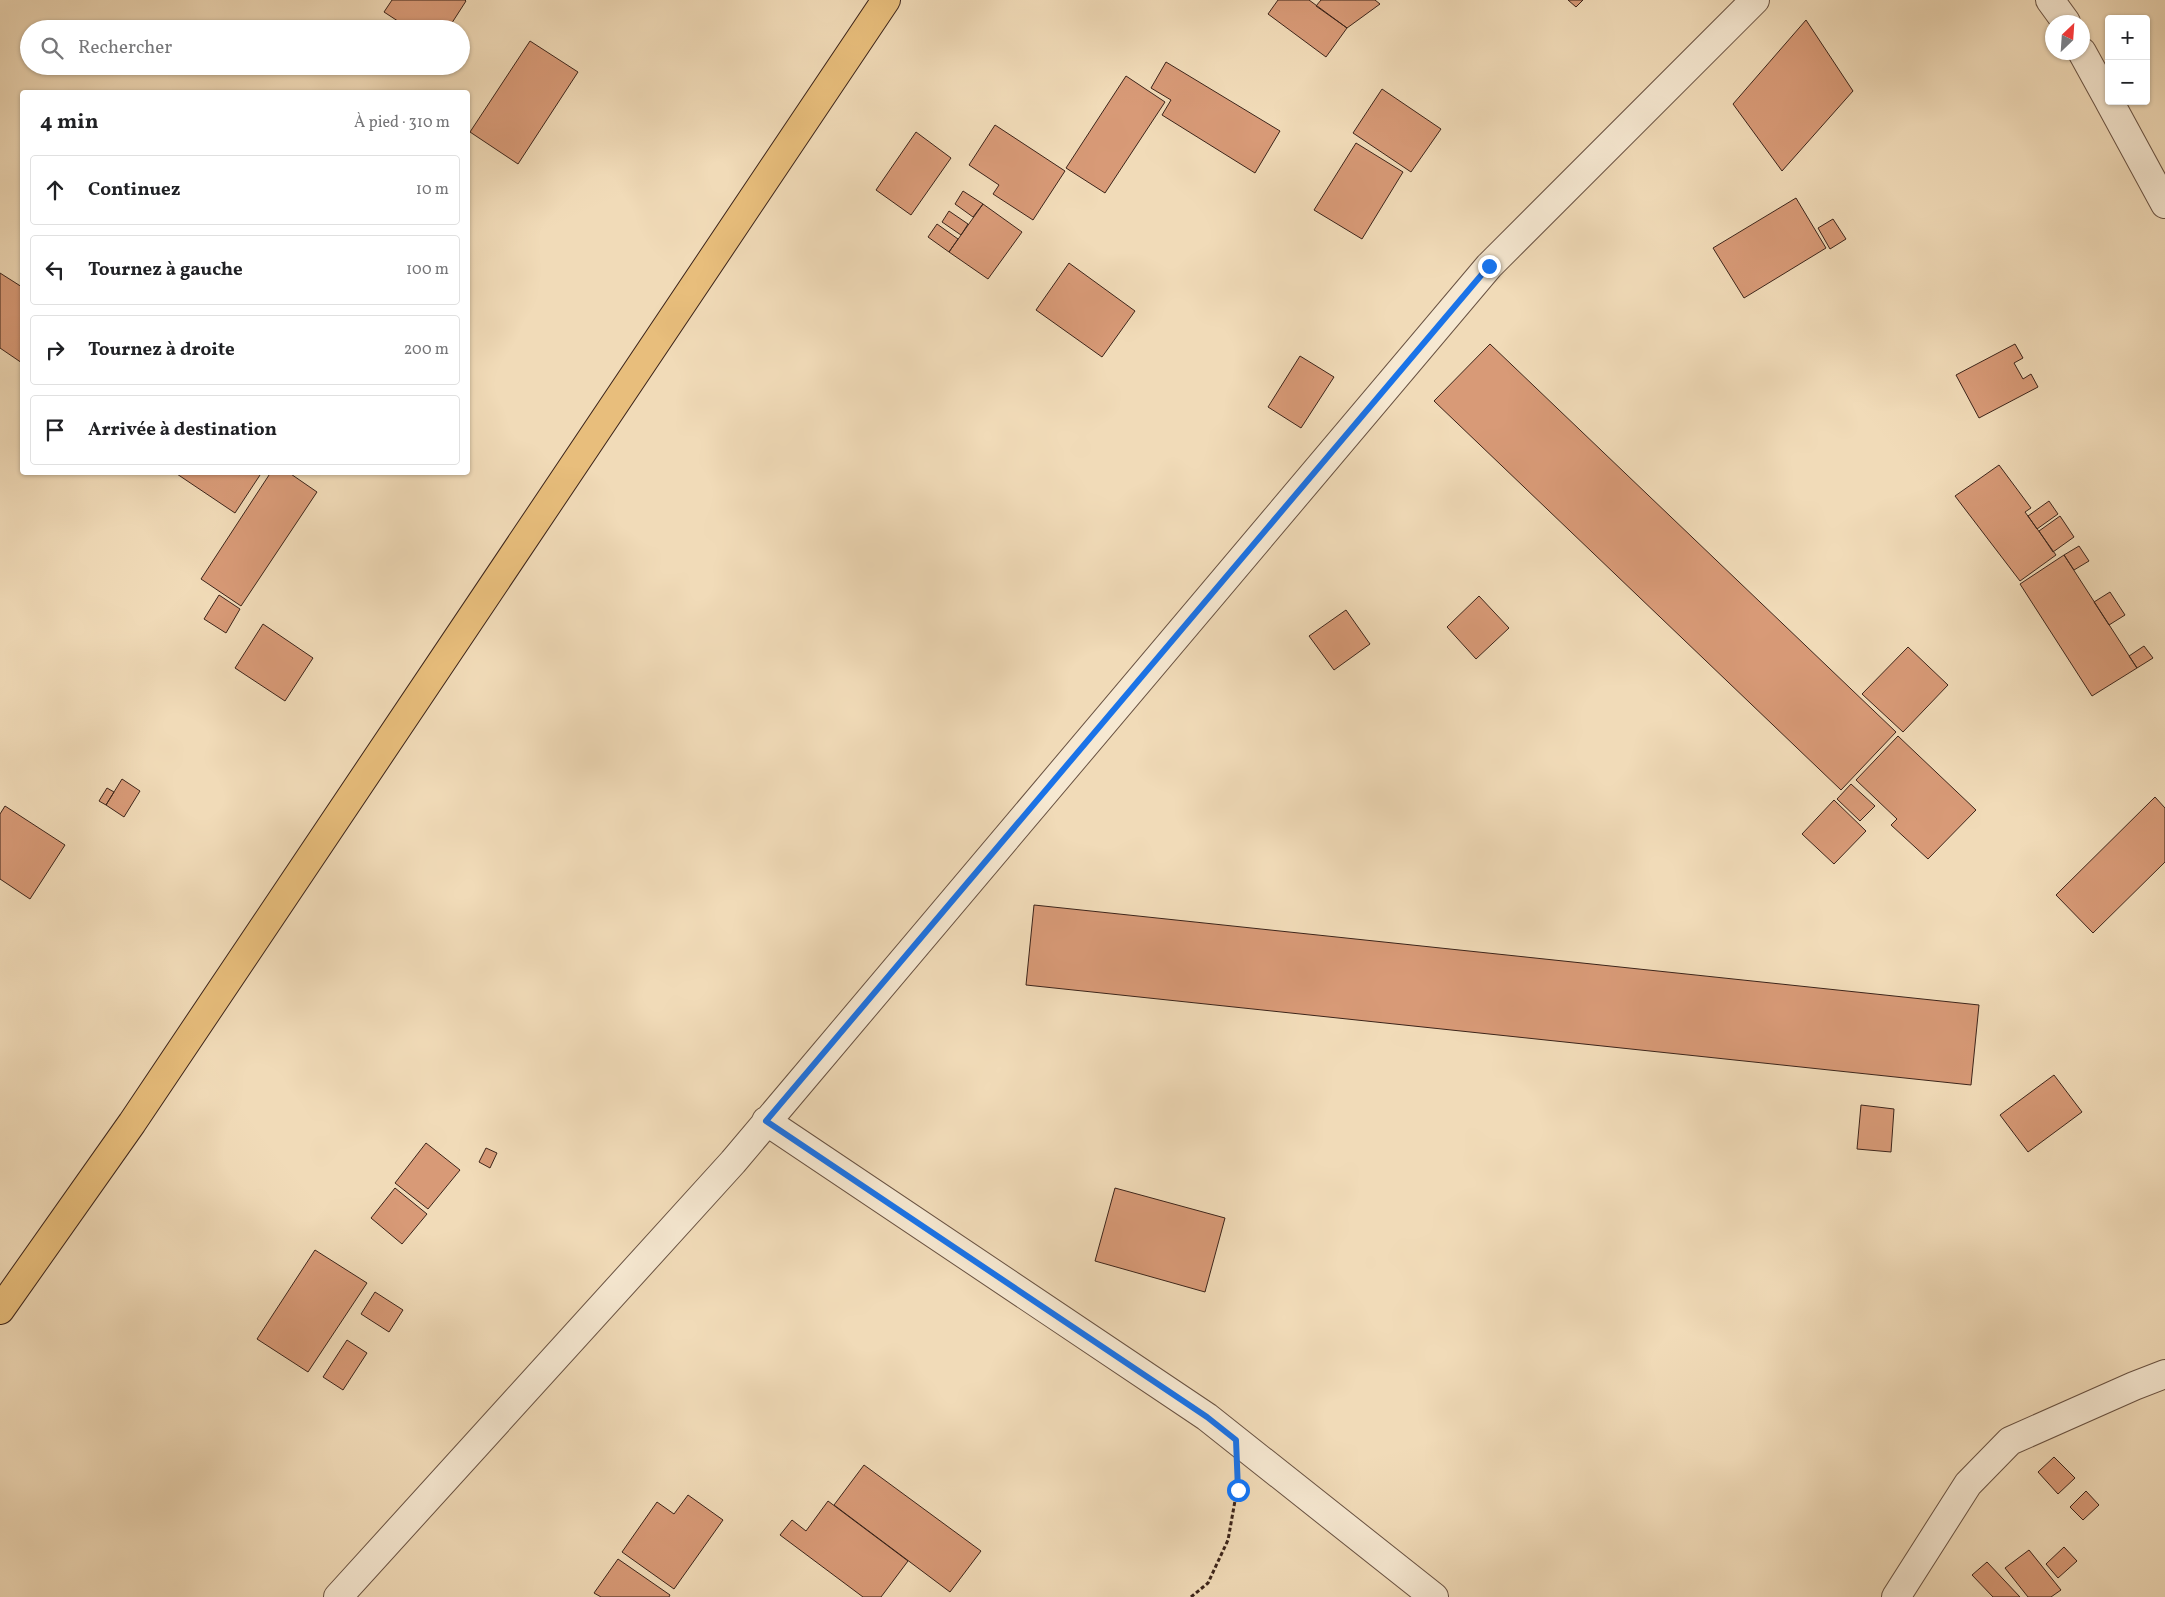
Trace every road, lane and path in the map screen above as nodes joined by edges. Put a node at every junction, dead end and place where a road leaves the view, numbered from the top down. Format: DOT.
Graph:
graph roads {
  1 [pos="886,0"];
  2 [pos="1755,0"];
  3 [pos="2050,0"];
  4 [pos="2061,15"];
  5 [pos="2086,60"];
  6 [pos="2105,94"];
  7 [pos="2111,105"];
  8 [pos="2165,204"];
  9 [pos="766,1121"];
  10 [pos="0,1310"];
  11 [pos="2165,1374"];
  12 [pos="1236,1440"];
  13 [pos="338,1597"];
  14 [pos="1191,1597"];
  15 [pos="1434,1597"];
  16 [pos="1896,1597"];
  1 -- 10 [label="highway"];
  2 -- 9 [label="street"];
  3 -- 4 [label="street"];
  5 -- 6 [label="street"];
  7 -- 8 [label="street"];
  9 -- 12 [label="street"];
  9 -- 13 [label="street"];
  11 -- 16 [label="street"];
  12 -- 14 [label="path"];
  12 -- 15 [label="street"];
}
